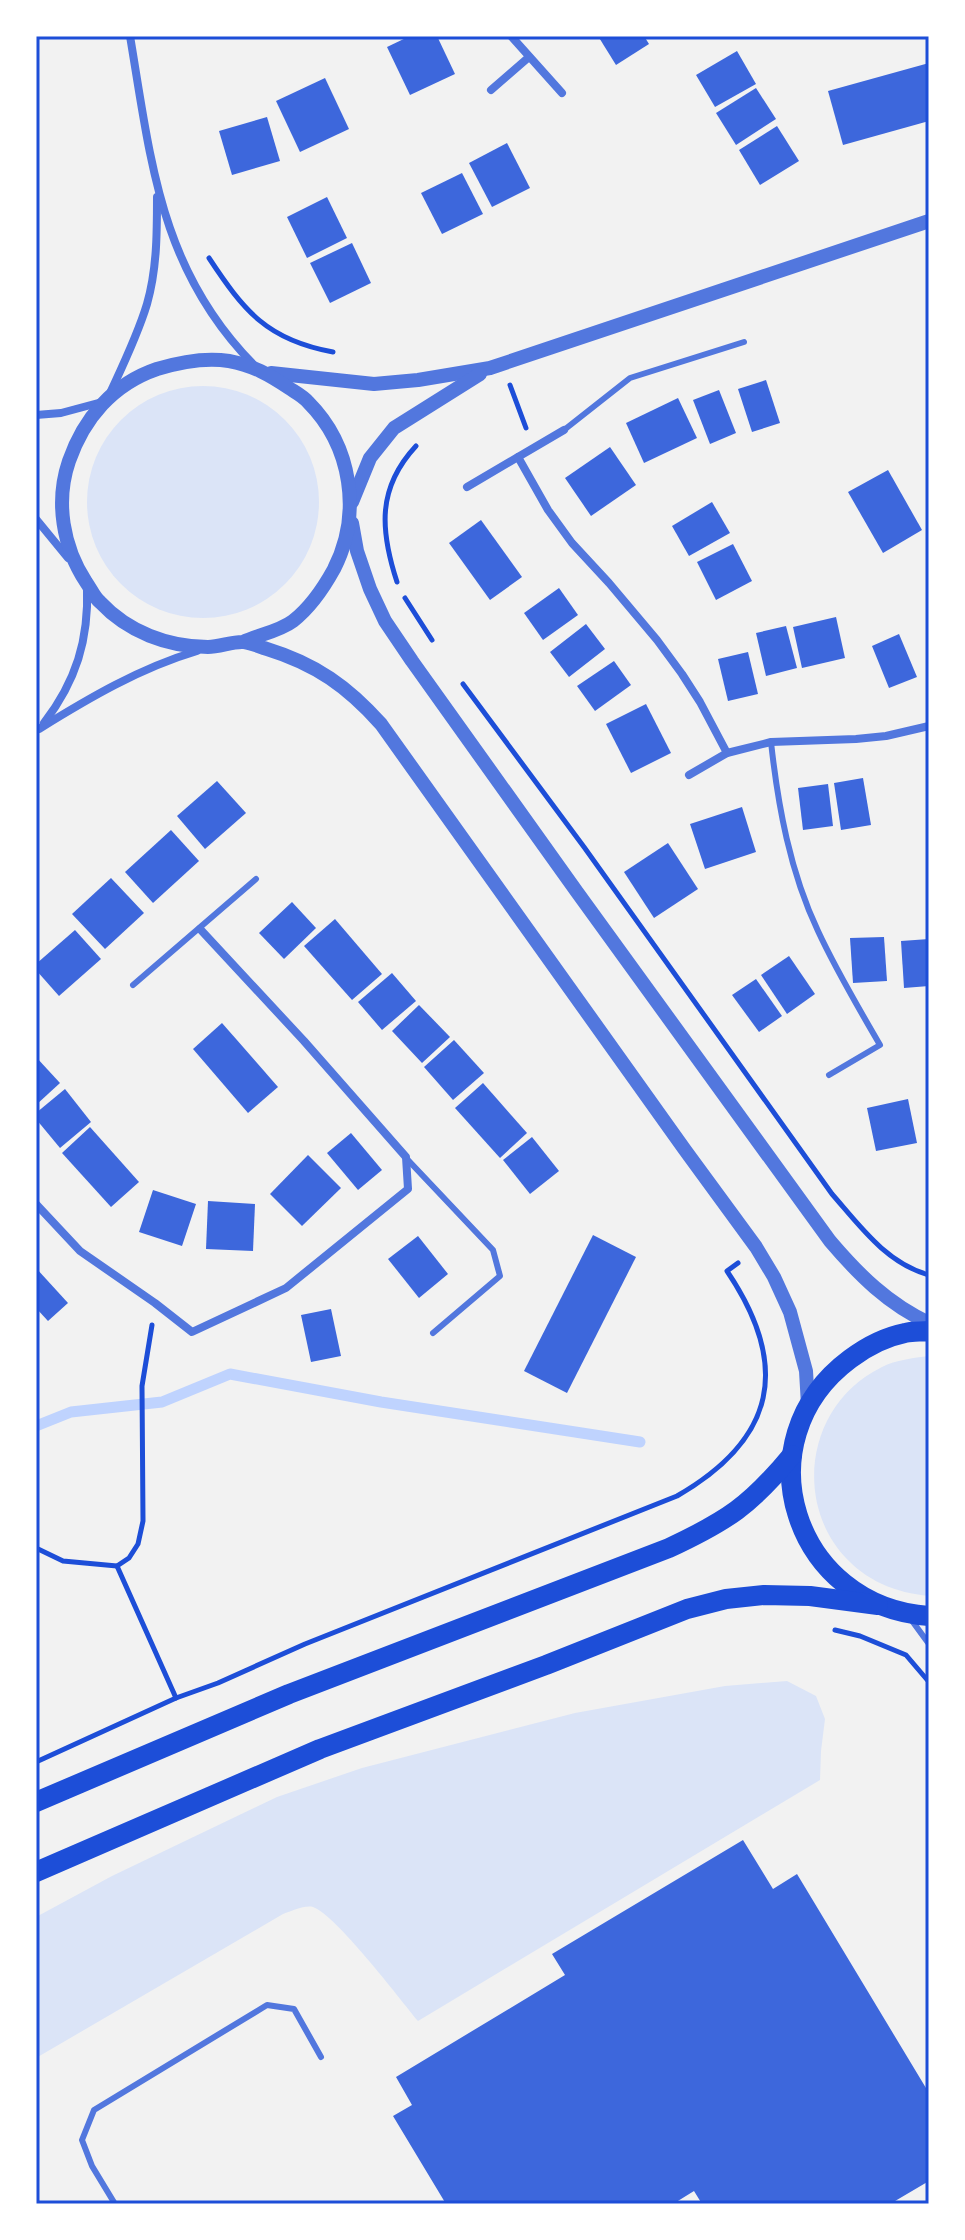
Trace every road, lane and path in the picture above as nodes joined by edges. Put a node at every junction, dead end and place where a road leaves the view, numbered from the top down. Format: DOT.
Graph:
graph roads {
  1 [pos="130,36"];
  2 [pos="511,36"];
  3 [pos="529,57"];
  4 [pos="491,90"];
  5 [pos="562,93"];
  6 [pos="157,189"];
  7 [pos="929,221"];
  8 [pos="227,286"];
  9 [pos="744,342"];
  10 [pos="340,353"];
  11 [pos="496,366"];
  12 [pos="263,371"];
  13 [pos="106,400"];
  14 [pos="36,415"];
  15 [pos="564,430"];
  16 [pos="427,438"];
  17 [pos="533,448"];
  18 [pos="518,457"];
  19 [pos="467,487"];
  20 [pos="350,510"];
  21 [pos="36,519"];
  22 [pos="74,565"];
  23 [pos="86,582"];
  24 [pos="243,642"];
  25 [pos="434,644"];
  26 [pos="209,647"];
  27 [pos="462,683"];
  28 [pos="929,726"];
  29 [pos="38,731"];
  30 [pos="771,742"];
  31 [pos="727,753"];
  32 [pos="689,775"];
  33 [pos="256,879"];
  34 [pos="200,929"];
  35 [pos="133,985"];
  36 [pos="829,1075"];
  37 [pos="406,1157"];
  38 [pos="36,1204"];
  39 [pos="756,1247"];
  40 [pos="929,1275"];
  41 [pos="155,1303"];
  42 [pos="929,1323"];
  43 [pos="929,1331"];
  44 [pos="433,1333"];
  45 [pos="808,1405"];
  46 [pos="792,1455"];
  47 [pos="36,1548"];
  48 [pos="117,1566"];
  49 [pos="878,1605"];
  50 [pos="907,1614"];
  51 [pos="929,1616"];
  52 [pos="832,1630"];
  53 [pos="929,1644"];
  54 [pos="929,1682"];
  55 [pos="176,1698"];
  56 [pos="36,1762"];
  57 [pos="36,1802"];
  58 [pos="36,1872"];
  59 [pos="321,2057"];
  60 [pos="115,2204"];
  1 -- 6 [label="street"];
  2 -- 3 [label="street"];
  3 -- 4 [label="street"];
  3 -- 5 [label="street"];
  6 -- 12 [label="street"];
  6 -- 13 [label="street"];
  7 -- 11 [label="street"];
  8 -- 10 [label="path"];
  9 -- 15 [label="lane"];
  11 -- 12 [label="street"];
  11 -- 17 [label="path"];
  11 -- 20 [label="street"];
  12 -- 13 [label="street"];
  12 -- 20 [label="street"];
  13 -- 14 [label="street"];
  13 -- 22 [label="street"];
  15 -- 17 [label="street"];
  16 -- 25 [label="path"];
  17 -- 18 [label="street"];
  18 -- 19 [label="street"];
  18 -- 31 [label="street"];
  20 -- 24 [label="street"];
  20 -- 42 [label="street"];
  21 -- 22 [label="street"];
  22 -- 23 [label="street"];
  23 -- 26 [label="street"];
  23 -- 29 [label="street"];
  24 -- 26 [label="street"];
  24 -- 39 [label="street"];
  26 -- 29 [label="street"];
  27 -- 40 [label="path"];
  28 -- 30 [label="street"];
  30 -- 31 [label="street"];
  30 -- 36 [label="lane"];
  31 -- 32 [label="street"];
  33 -- 34 [label="lane"];
  34 -- 35 [label="lane"];
  34 -- 37 [label="street"];
  37 -- 41 [label="street"];
  37 -- 44 [label="lane"];
  38 -- 41 [label="street"];
  39 -- 45 [label="street"];
  39 -- 55 [label="path"];
  41 -- 48 [label="path"];
  43 -- 45 [label="main road"];
  45 -- 46 [label="main road"];
  46 -- 49 [label="main road"];
  46 -- 57 [label="main road"];
  47 -- 48 [label="path"];
  48 -- 55 [label="path"];
  49 -- 50 [label="main road"];
  49 -- 58 [label="main road"];
  50 -- 51 [label="main road"];
  50 -- 53 [label="lane"];
  52 -- 54 [label="path"];
  55 -- 56 [label="path"];
  59 -- 60 [label="lane"];
}
